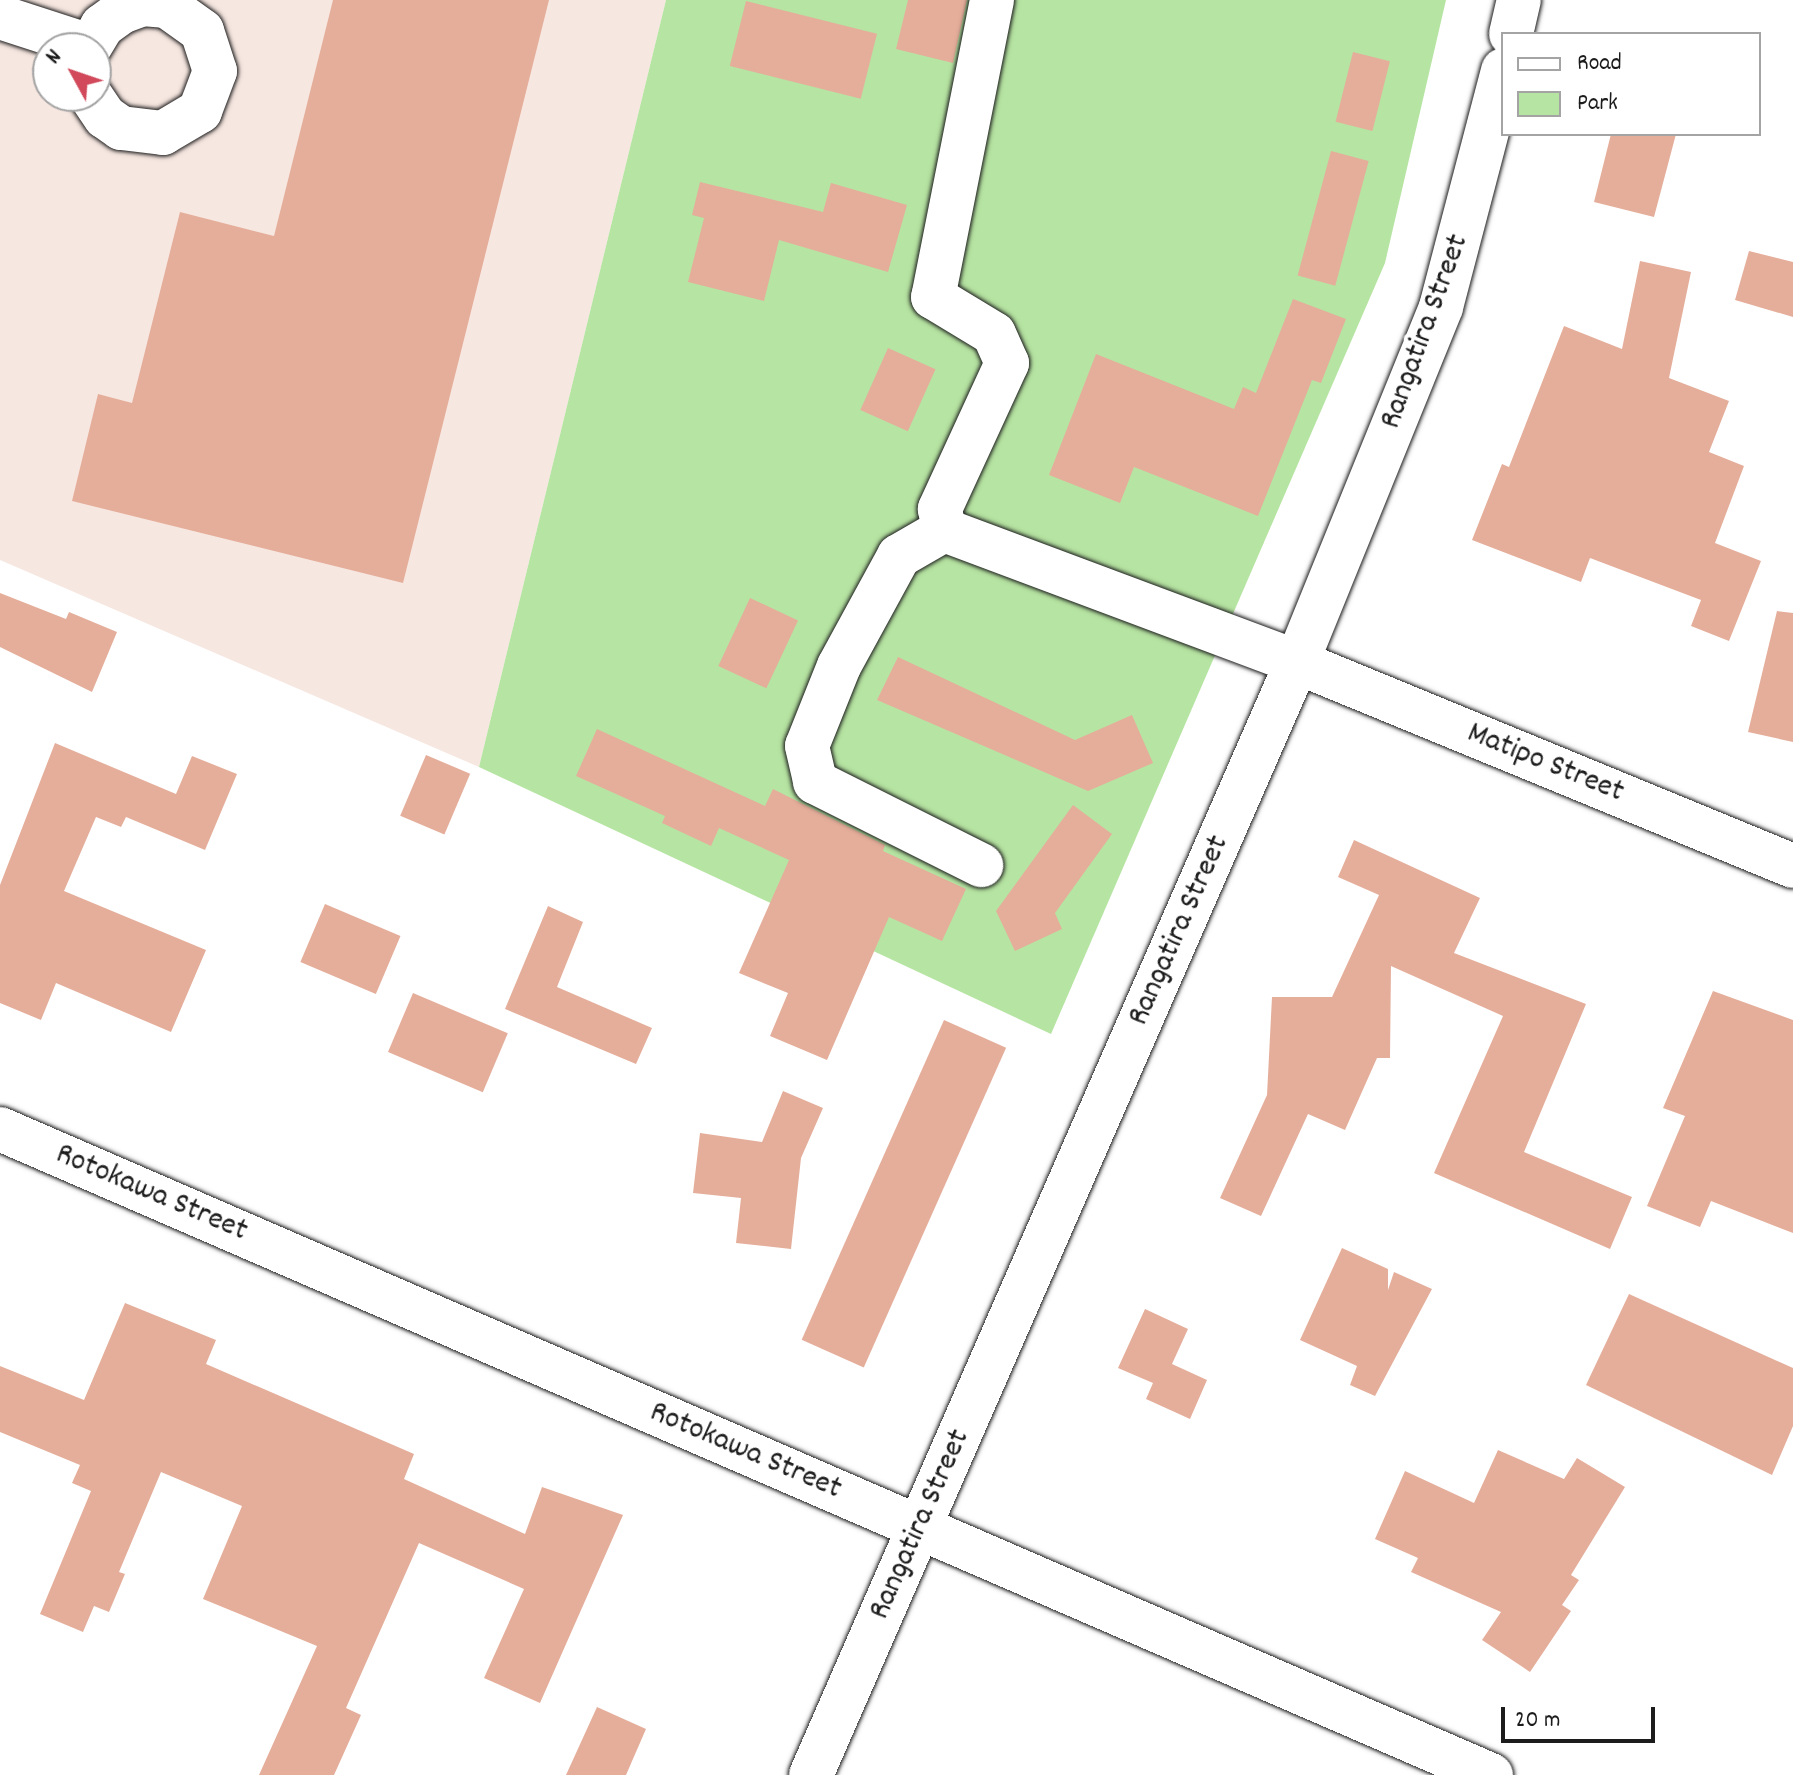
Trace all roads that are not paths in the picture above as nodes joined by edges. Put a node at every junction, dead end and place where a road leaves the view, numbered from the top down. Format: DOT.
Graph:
graph roads {
  1 [pos="992,0"];
  2 [pos="1519,0"];
  3 [pos="168,3"];
  4 [pos="0,17"];
  5 [pos="44,32"];
  6 [pos="98,32"];
  7 [pos="1511,32"];
  8 [pos="1501,78"];
  9 [pos="102,112"];
  10 [pos="944,530"];
  11 [pos="1297,662"];
  12 [pos="981,865"];
  13 [pos="1793,866"];
  14 [pos="0,1129"];
  15 [pos="920,1528"];
  16 [pos="811,1775"];
  17 [pos="1491,1775"];
  1 -- 10 [label="street"];
  2 -- 7 [label="street"];
  3 -- 6 [label="street"];
  3 -- 9 [label="street"];
  4 -- 5 [label="street"];
  8 -- 11 [label="street, Rangatira Street"];
  10 -- 11 [label="street, Matipo Street"];
  10 -- 12 [label="street"];
  11 -- 13 [label="street, Matipo Street"];
  11 -- 15 [label="street, Rangatira Street"];
  14 -- 15 [label="street, Rotokawa Street"];
  15 -- 16 [label="street, Rangatira Street"];
  15 -- 17 [label="street, Rotokawa Street"];
}
